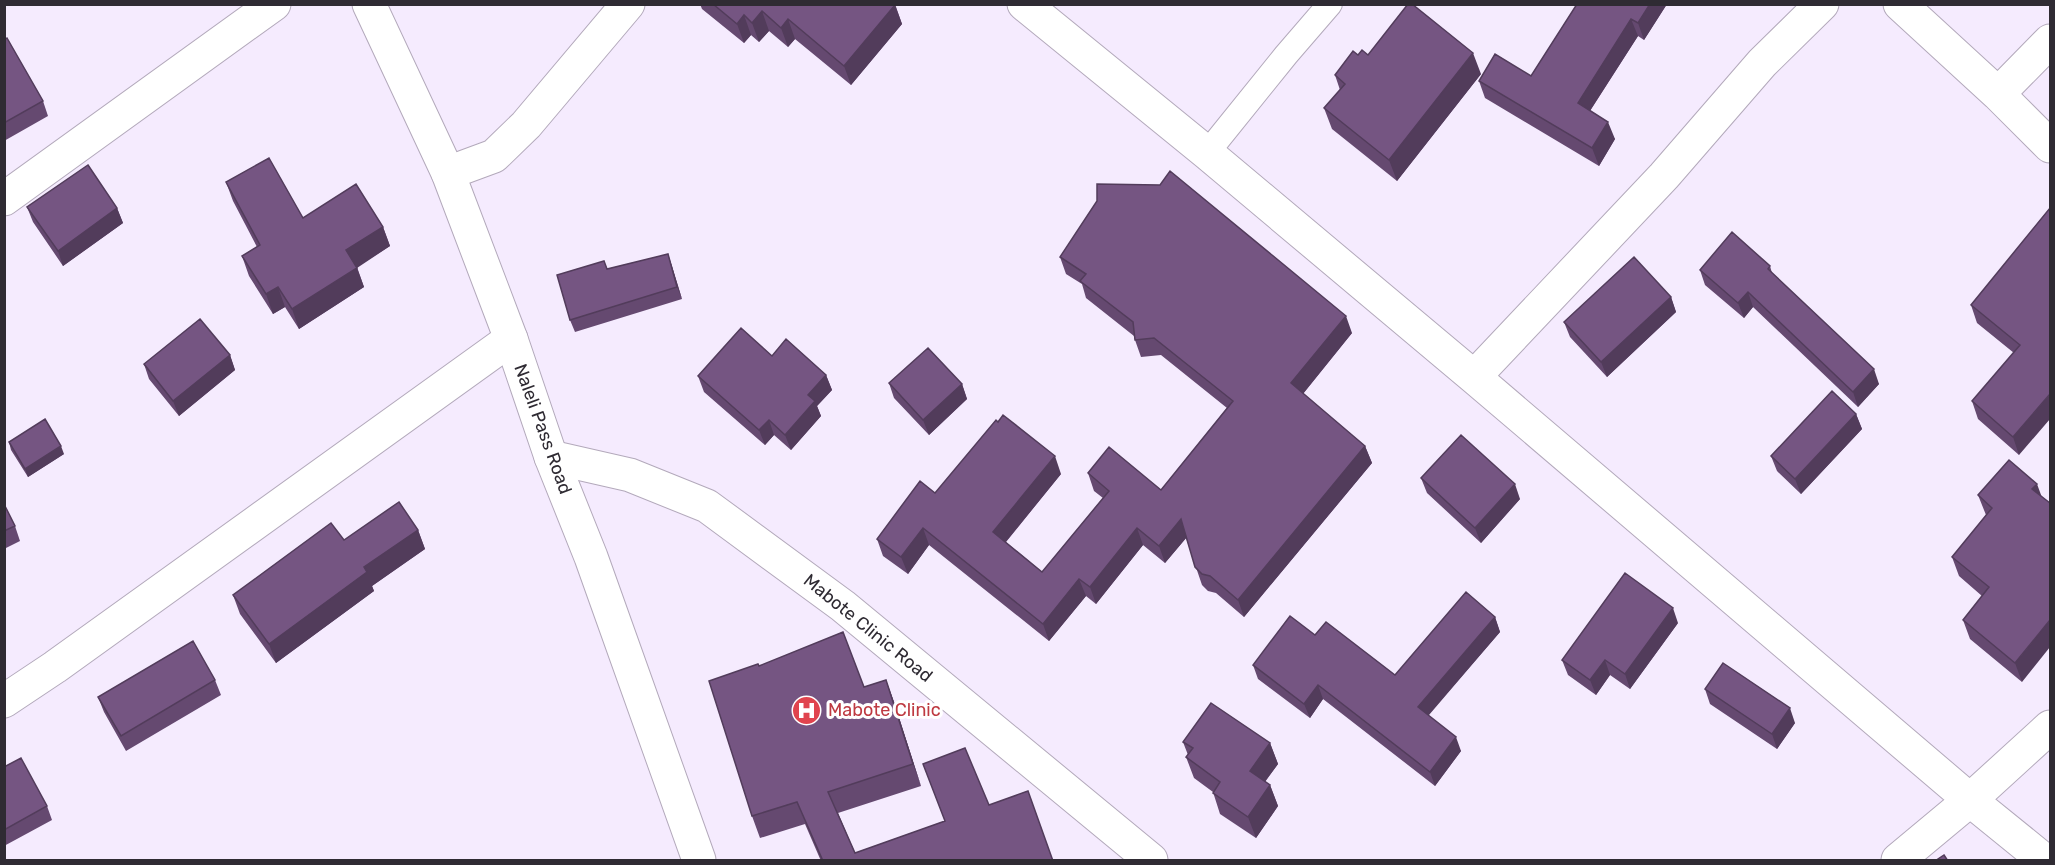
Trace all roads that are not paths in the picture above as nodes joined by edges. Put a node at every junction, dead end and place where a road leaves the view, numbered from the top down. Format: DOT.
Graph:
graph roads {
  1 [pos="274,4"];
  2 [pos="369,4"];
  3 [pos="627,4"];
  4 [pos="1024,4"];
  5 [pos="1330,4"];
  6 [pos="1822,4"];
  7 [pos="1900,4"];
  8 [pos="2050,41"];
  9 [pos="1998,94"];
  10 [pos="2050,146"];
  11 [pos="1207,153"];
  12 [pos="448,173"];
  13 [pos="4,199"];
  14 [pos="511,339"];
  15 [pos="1474,376"];
  16 [pos="551,457"];
  17 [pos="4,701"];
  18 [pos="2050,727"];
  19 [pos="1970,800"];
  20 [pos="699,861"];
  21 [pos="1151,861"];
  22 [pos="1898,861"];
  23 [pos="2044,861"];
  1 -- 13 [label="street"];
  2 -- 12 [label="street, Naleli Pass Road"];
  3 -- 12 [label="street"];
  4 -- 11 [label="street"];
  5 -- 11 [label="lane"];
  6 -- 15 [label="street"];
  7 -- 9 [label="street"];
  8 -- 9 [label="street"];
  9 -- 10 [label="street"];
  11 -- 15 [label="street"];
  12 -- 14 [label="street, Naleli Pass Road"];
  14 -- 16 [label="street, Naleli Pass Road"];
  14 -- 17 [label="street"];
  15 -- 19 [label="street"];
  16 -- 20 [label="street, Naleli Pass Road"];
  16 -- 21 [label="street, Mabote Clinic Road"];
  18 -- 19 [label="street"];
  19 -- 22 [label="street"];
  19 -- 23 [label="street"];
}
